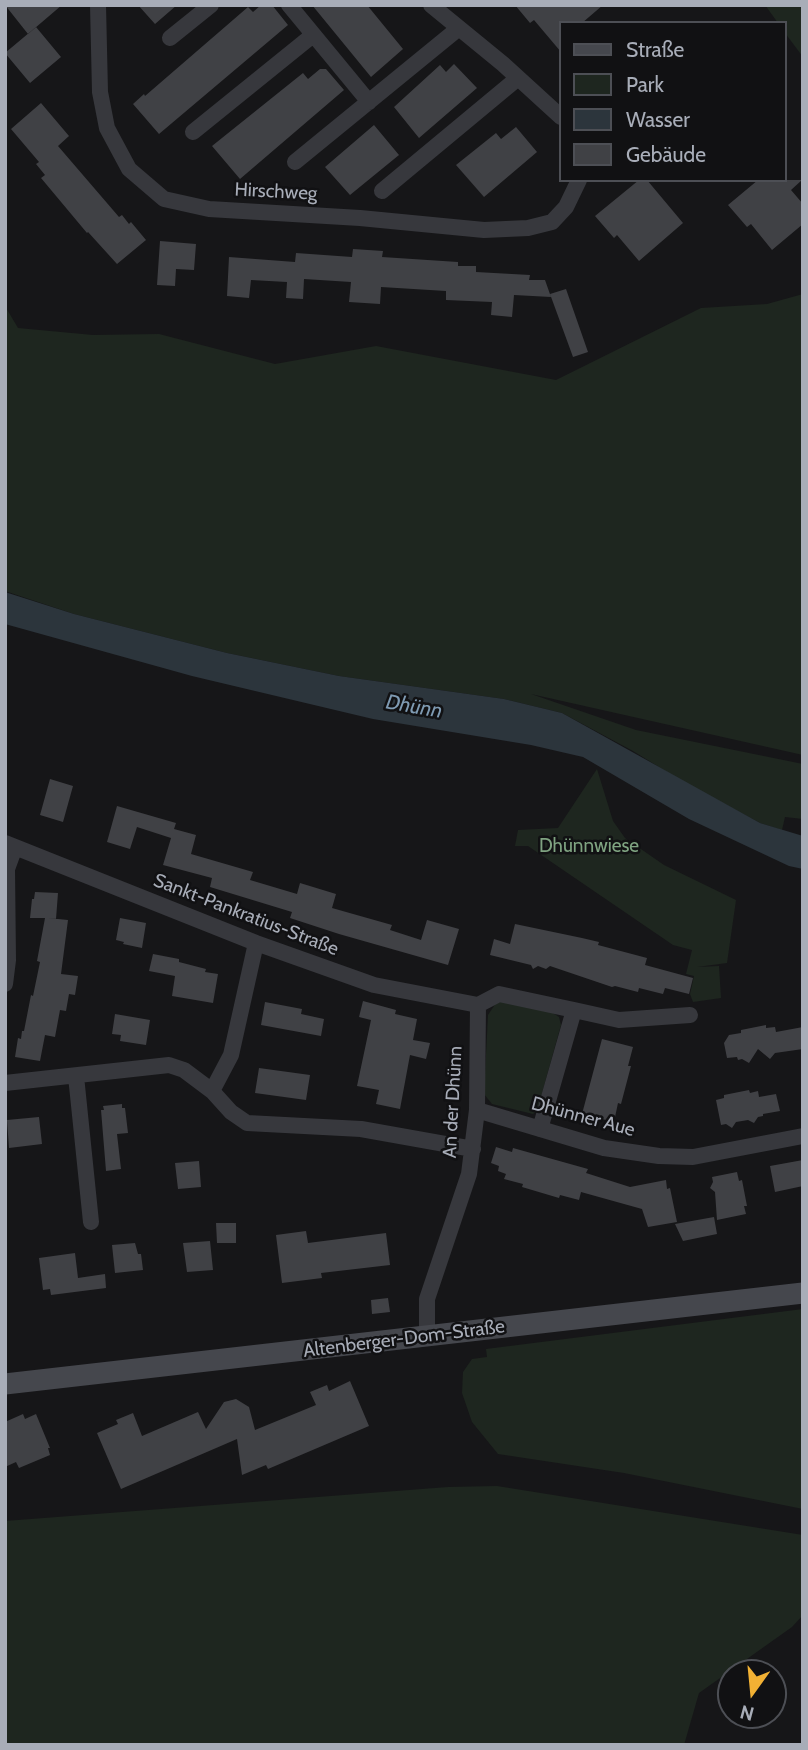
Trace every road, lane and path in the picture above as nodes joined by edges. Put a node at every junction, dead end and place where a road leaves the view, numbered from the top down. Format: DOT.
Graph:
graph roads {
  1 [pos="98,5"];
  2 [pos="211,5"];
  3 [pos="289,5"];
  4 [pos="431,5"];
  5 [pos="459,28"];
  6 [pos="313,35"];
  7 [pos="170,38"];
  8 [pos="518,78"];
  9 [pos="369,102"];
  10 [pos="560,116"];
  11 [pos="193,132"];
  12 [pos="295,162"];
  13 [pos="578,182"];
  14 [pos="382,191"];
  15 [pos="10,845"];
  16 [pos="256,943"];
  17 [pos="5,984"];
  18 [pos="478,1005"];
  19 [pos="574,1010"];
  20 [pos="690,1015"];
  21 [pos="76,1076"];
  22 [pos="5,1083"];
  23 [pos="212,1091"];
  24 [pos="477,1110"];
  25 [pos="541,1129"];
  26 [pos="803,1136"];
  27 [pos="472,1149"];
  28 [pos="91,1222"];
  29 [pos="803,1293"];
  30 [pos="427,1337"];
  31 [pos="5,1384"];
  1 -- 13 [label="street, Hirschweg"];
  2 -- 7 [label="street"];
  3 -- 6 [label="street"];
  4 -- 5 [label="street"];
  5 -- 8 [label="street"];
  5 -- 9 [label="street, Hirschweg"];
  6 -- 9 [label="street"];
  6 -- 11 [label="street"];
  8 -- 10 [label="street"];
  8 -- 14 [label="street"];
  9 -- 12 [label="street, Hirschweg"];
  15 -- 16 [label="street, Sankt-Pankratius-Straße"];
  15 -- 17 [label="street"];
  16 -- 18 [label="street, Sankt-Pankratius-Straße"];
  16 -- 23 [label="street"];
  18 -- 19 [label="street"];
  18 -- 24 [label="street, An der Dhünn"];
  19 -- 20 [label="street"];
  19 -- 25 [label="street"];
  21 -- 22 [label="street"];
  21 -- 23 [label="street"];
  21 -- 28 [label="street"];
  23 -- 27 [label="street"];
  24 -- 25 [label="street, Dhünner Aue"];
  24 -- 27 [label="street, An der Dhünn"];
  25 -- 26 [label="street, Dhünner Aue"];
  27 -- 30 [label="street, An der Dhünn"];
  29 -- 30 [label="main road, Altenberger-Dom-Straße"];
  30 -- 31 [label="main road, Altenberger-Dom-Straße"];
}
